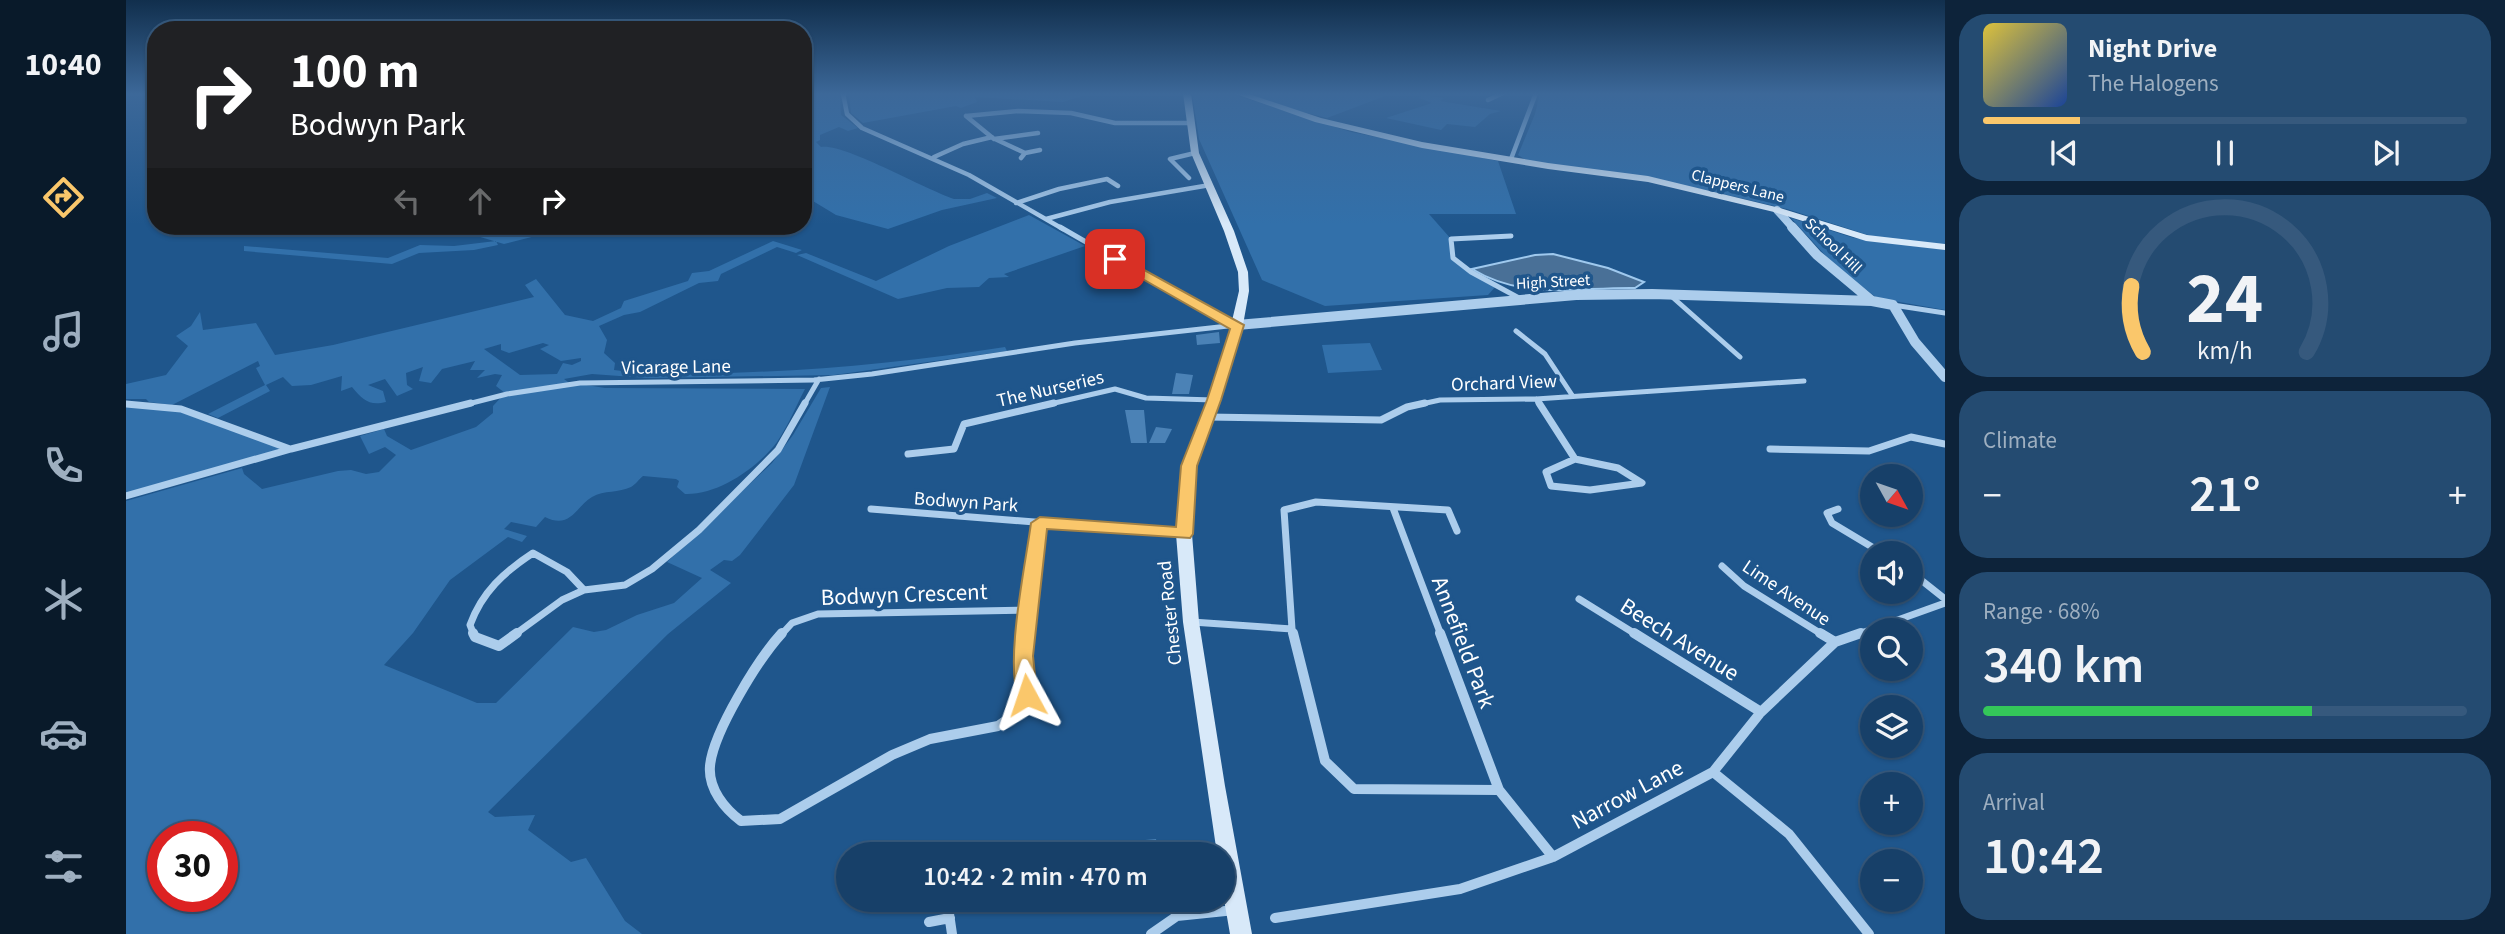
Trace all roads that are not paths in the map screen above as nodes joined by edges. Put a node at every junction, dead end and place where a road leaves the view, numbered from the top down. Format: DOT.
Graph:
graph roads {
  1 [pos="883,137"];
  2 [pos="1006,137"];
  3 [pos="1193,137"];
  4 [pos="1389,137"];
  5 [pos="1520,137"];
  6 [pos="993,138"];
  7 [pos="1040,150"];
  8 [pos="1025,153"];
  9 [pos="1195,153"];
  10 [pos="934,157"];
  11 [pos="1021,158"];
  12 [pos="1511,159"];
  13 [pos="1189,178"];
  14 [pos="1210,185"];
  15 [pos="1118,186"];
  16 [pos="1016,203"];
  17 [pos="1777,210"];
  18 [pos="1046,219"];
  19 [pos="1511,236"];
  20 [pos="1945,247"];
  21 [pos="1670,295"];
  22 [pos="1518,298"];
  23 [pos="1872,301"];
  24 [pos="1893,306"];
  25 [pos="1945,313"];
  26 [pos="1234,325"];
  27 [pos="1516,331"];
  28 [pos="1740,357"];
  29 [pos="1945,376"];
  30 [pos="819,379"];
  31 [pos="1804,381"];
  32 [pos="1572,395"];
  33 [pos="1536,399"];
  34 [pos="1214,400"];
  35 [pos="126,404"];
  36 [pos="1207,417"];
  37 [pos="1945,444"];
  38 [pos="291,449"];
  39 [pos="1770,449"];
  40 [pos="908,454"];
  41 [pos="1575,459"];
  42 [pos="126,496"];
  43 [pos="1393,508"];
  44 [pos="871,509"];
  45 [pos="1838,509"];
  46 [pos="1040,523"];
  47 [pos="1457,531"];
  48 [pos="1184,534"];
  49 [pos="1862,541"];
  50 [pos="1722,566"];
  51 [pos="1923,582"];
  52 [pos="584,590"];
  53 [pos="1579,599"];
  54 [pos="1945,601"];
  55 [pos="1028,610"];
  56 [pos="1191,622"];
  57 [pos="1292,629"];
  58 [pos="1835,642"];
  59 [pos="1761,712"];
  60 [pos="1713,772"];
  61 [pos="1499,790"];
  62 [pos="1553,857"];
  63 [pos="1236,910"];
  64 [pos="949,912"];
  65 [pos="950,918"];
  66 [pos="1275,918"];
  67 [pos="929,922"];
  68 [pos="952,934"];
  69 [pos="1151,934"];
  70 [pos="1241,934"];
  71 [pos="1869,934"];
  1 -- 10 [label="street"];
  2 -- 6 [label="street"];
  3 -- 9 [label="main road, Chester Road"];
  4 -- 12 [label="main road, Clappers Lane"];
  5 -- 12 [label="street"];
  6 -- 8 [label="street"];
  6 -- 10 [label="street"];
  7 -- 8 [label="street"];
  8 -- 11 [label="street"];
  9 -- 13 [label="street"];
  9 -- 14 [label="main road, Chester Road"];
  10 -- 16 [label="street"];
  12 -- 17 [label="main road, Clappers Lane"];
  14 -- 18 [label="street"];
  14 -- 26 [label="main road, Chester Road"];
  15 -- 16 [label="street"];
  16 -- 18 [label="street"];
  17 -- 20 [label="main road, Clappers Lane"];
  17 -- 23 [label="street, School Hill"];
  18 -- 26 [label="street"];
  19 -- 22 [label="street"];
  21 -- 22 [label="street, High Street"];
  21 -- 23 [label="street, High Street"];
  21 -- 28 [label="street"];
  22 -- 26 [label="street, High Street"];
  23 -- 24 [label="street"];
  24 -- 25 [label="street"];
  24 -- 29 [label="street"];
  26 -- 30 [label="street, Vicarage Lane"];
  26 -- 34 [label="main road, Chester Road"];
  27 -- 32 [label="street"];
  30 -- 38 [label="street, Vicarage Lane"];
  30 -- 52 [label="street"];
  31 -- 32 [label="street, Orchard View"];
  32 -- 33 [label="street, Orchard View"];
  33 -- 36 [label="street, Orchard View"];
  33 -- 41 [label="street"];
  34 -- 36 [label="main road, Chester Road"];
  34 -- 40 [label="street, The Nurseries"];
  35 -- 38 [label="street"];
  36 -- 48 [label="main road, Chester Road"];
  37 -- 39 [label="street"];
  38 -- 42 [label="street, Vicarage Lane"];
  41 -- 41 [label="street"];
  43 -- 47 [label="street"];
  43 -- 57 [label="street"];
  43 -- 61 [label="street, Annefield Park"];
  44 -- 46 [label="street, Bodwyn Park"];
  45 -- 49 [label="street"];
  46 -- 48 [label="street, Bodwyn Park"];
  46 -- 55 [label="street, Bodwyn Crescent"];
  48 -- 56 [label="main road, Chester Road"];
  50 -- 58 [label="street, Lime Avenue"];
  51 -- 54 [label="street"];
  52 -- 52 [label="street"];
  53 -- 59 [label="street, Beech Avenue"];
  54 -- 58 [label="street, Narrow Lane"];
  55 -- 55 [label="street, Bodwyn Crescent"];
  56 -- 57 [label="street"];
  56 -- 63 [label="main road, Chester Road"];
  57 -- 61 [label="street"];
  58 -- 59 [label="street, Narrow Lane"];
  59 -- 60 [label="street, Narrow Lane"];
  60 -- 62 [label="street, Narrow Lane"];
  60 -- 71 [label="street"];
  61 -- 62 [label="street, Annefield Park"];
  62 -- 66 [label="street, Narrow Lane"];
  63 -- 69 [label="street"];
  63 -- 70 [label="main road, Chester Road"];
  64 -- 65 [label="street"];
  65 -- 67 [label="street"];
  65 -- 68 [label="street"];
}
